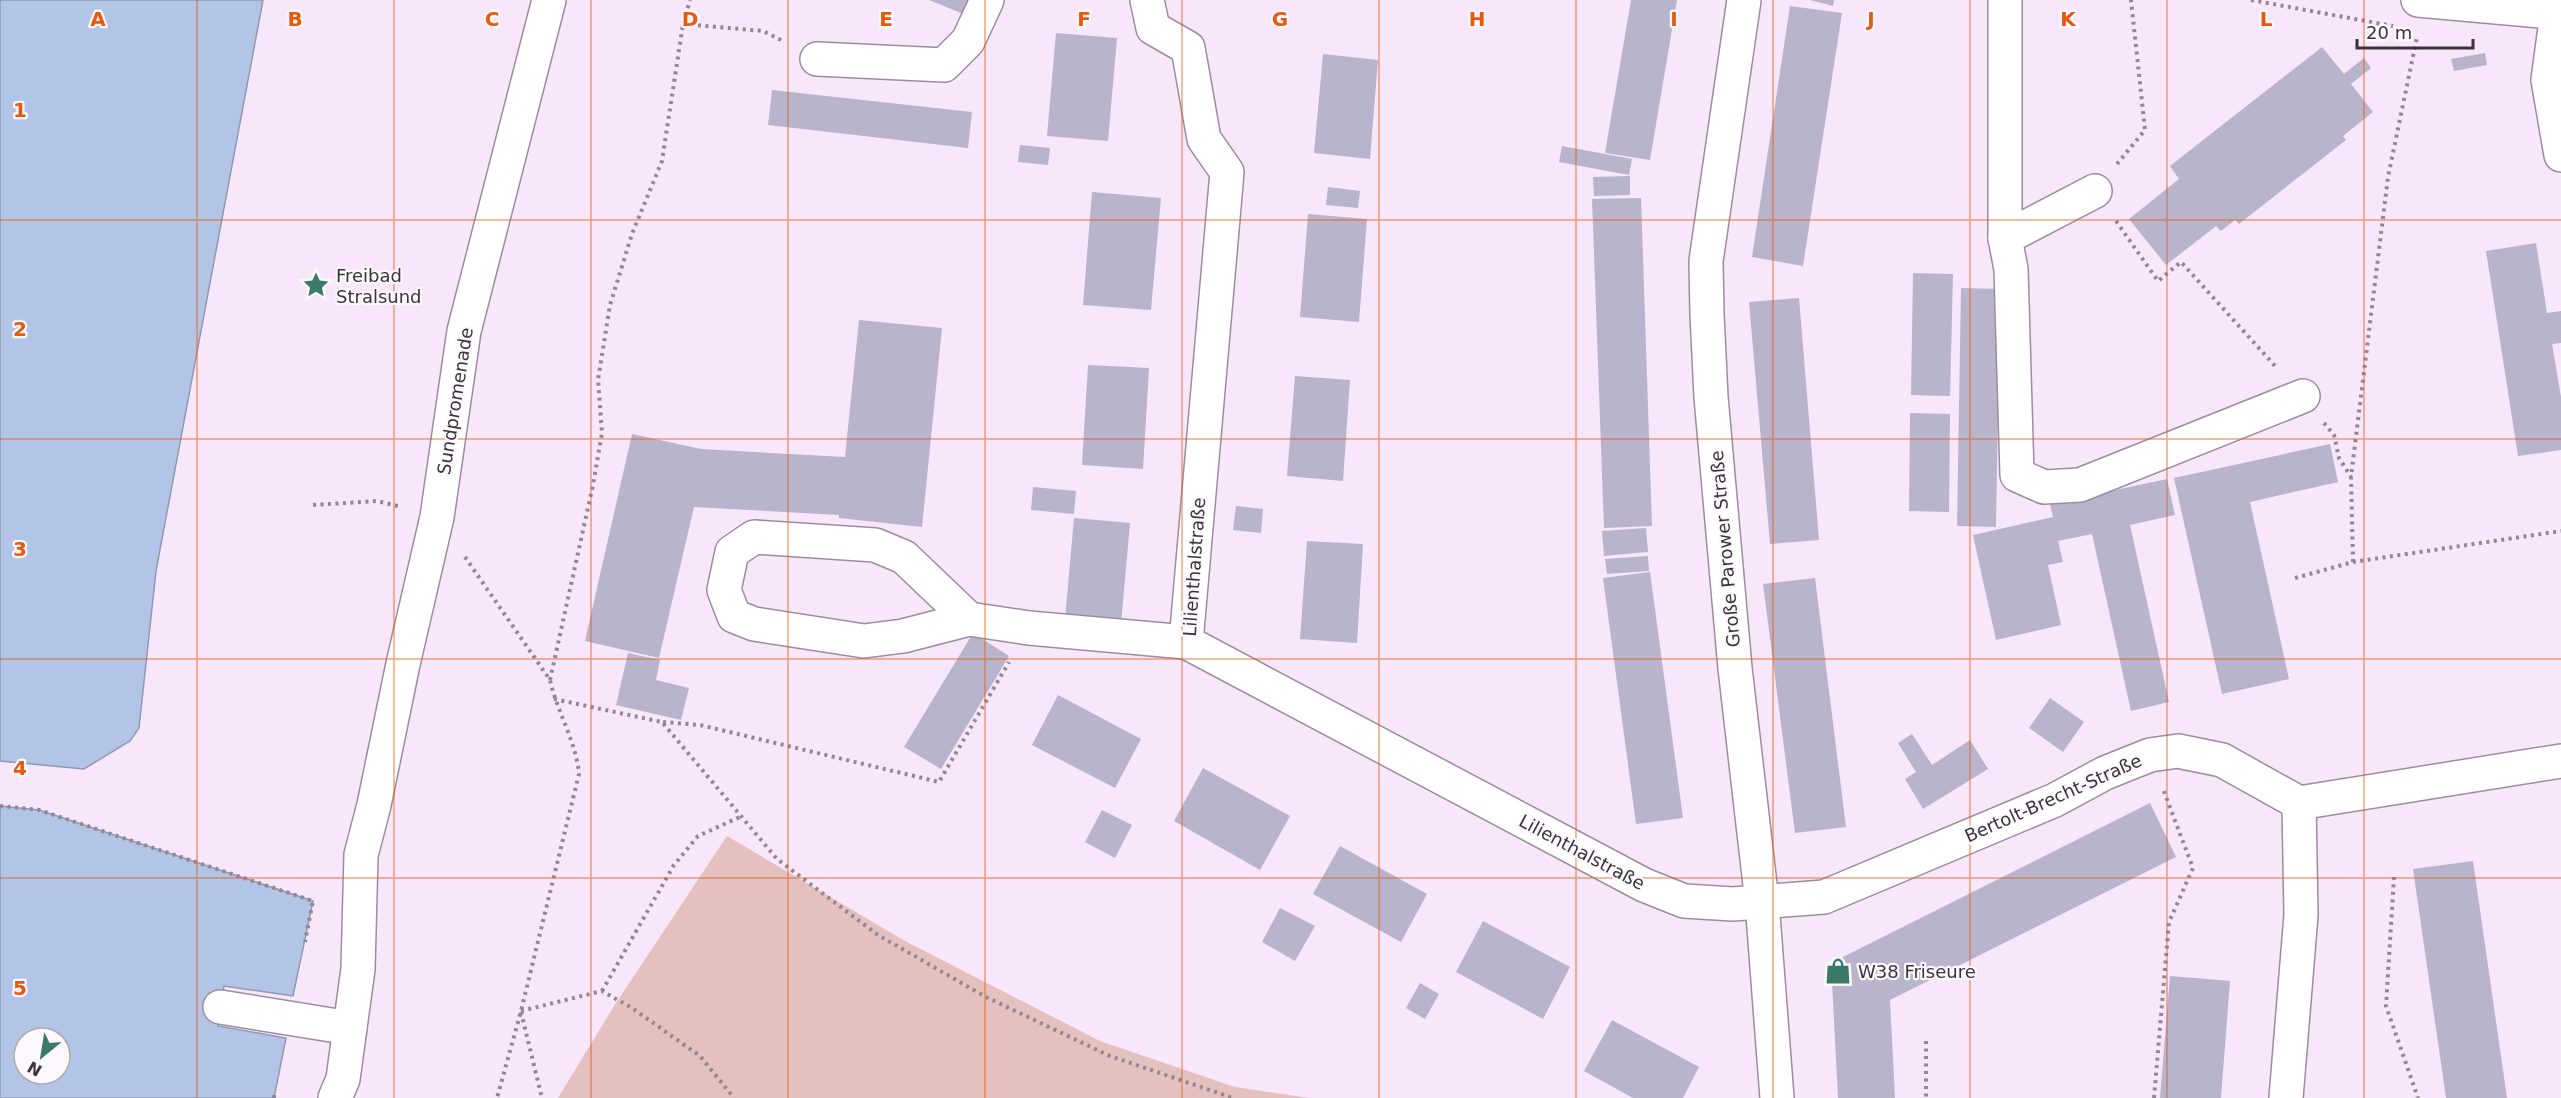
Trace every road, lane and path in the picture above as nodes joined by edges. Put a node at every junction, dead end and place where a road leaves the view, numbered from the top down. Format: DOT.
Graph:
graph roads {
  1 [pos="549,0"];
  2 [pos="690,0"];
  3 [pos="987,0"];
  4 [pos="1744,0"];
  5 [pos="2005,0"];
  6 [pos="2131,0"];
  7 [pos="2421,1"];
  8 [pos="2559,13"];
  9 [pos="1150,14"];
  10 [pos="683,24"];
  11 [pos="817,59"];
  12 [pos="2561,155"];
  13 [pos="2095,191"];
  14 [pos="2005,238"];
  15 [pos="2303,396"];
  16 [pos="2351,477"];
  17 [pos="313,505"];
  18 [pos="437,517"];
  19 [pos="2561,531"];
  20 [pos="2353,562"];
  21 [pos="2295,578"];
  22 [pos="969,619"];
  23 [pos="1029,628"];
  24 [pos="1186,642"];
  25 [pos="550,680"];
  26 [pos="554,699"];
  27 [pos="662,722"];
  28 [pos="2150,755"];
  29 [pos="2561,761"];
  30 [pos="2300,803"];
  31 [pos="0,806"];
  32 [pos="740,817"];
  33 [pos="2394,877"];
  34 [pos="1762,902"];
  35 [pos="305,942"];
  36 [pos="602,991"];
  37 [pos="220,1007"];
  38 [pos="521,1011"];
  39 [pos="350,1028"];
  40 [pos="1926,1041"];
  41 [pos="335,1098"];
  42 [pos="497,1098"];
  43 [pos="542,1098"];
  44 [pos="734,1098"];
  45 [pos="1233,1098"];
  46 [pos="1777,1098"];
  47 [pos="1926,1098"];
  48 [pos="2154,1098"];
  49 [pos="2286,1098"];
  50 [pos="2418,1098"];
  1 -- 18 [label="street, Sundpromenade"];
  2 -- 10 [label="path"];
  3 -- 11 [label="street"];
  4 -- 34 [label="street, Große Parower Straße"];
  5 -- 14 [label="street"];
  6 -- 13 [label="path"];
  7 -- 8 [label="street"];
  7 -- 16 [label="path"];
  8 -- 12 [label="street"];
  9 -- 24 [label="street, Lilienthalstraße"];
  10 -- 11 [label="path"];
  10 -- 25 [label="path"];
  13 -- 14 [label="street"];
  13 -- 15 [label="path"];
  14 -- 15 [label="street"];
  15 -- 16 [label="path"];
  16 -- 20 [label="path"];
  17 -- 18 [label="path"];
  18 -- 25 [label="path"];
  18 -- 39 [label="street, Sundpromenade"];
  19 -- 20 [label="path"];
  20 -- 21 [label="path"];
  22 -- 22 [label="street"];
  22 -- 23 [label="street"];
  23 -- 24 [label="street"];
  23 -- 27 [label="path"];
  24 -- 34 [label="street, Lilienthalstraße"];
  25 -- 26 [label="path"];
  26 -- 27 [label="path"];
  26 -- 38 [label="path"];
  27 -- 32 [label="path"];
  28 -- 30 [label="street, Bertolt-Brecht-Straße"];
  28 -- 34 [label="street, Bertolt-Brecht-Straße"];
  28 -- 48 [label="path"];
  29 -- 30 [label="street"];
  30 -- 49 [label="street"];
  31 -- 35 [label="path"];
  32 -- 36 [label="path"];
  32 -- 45 [label="path"];
  33 -- 50 [label="path"];
  34 -- 46 [label="street, Große Parower Straße"];
  36 -- 38 [label="path"];
  36 -- 44 [label="path"];
  37 -- 39 [label="street"];
  38 -- 42 [label="path"];
  38 -- 43 [label="path"];
  39 -- 41 [label="street, Sundpromenade"];
  40 -- 47 [label="path"];
}
